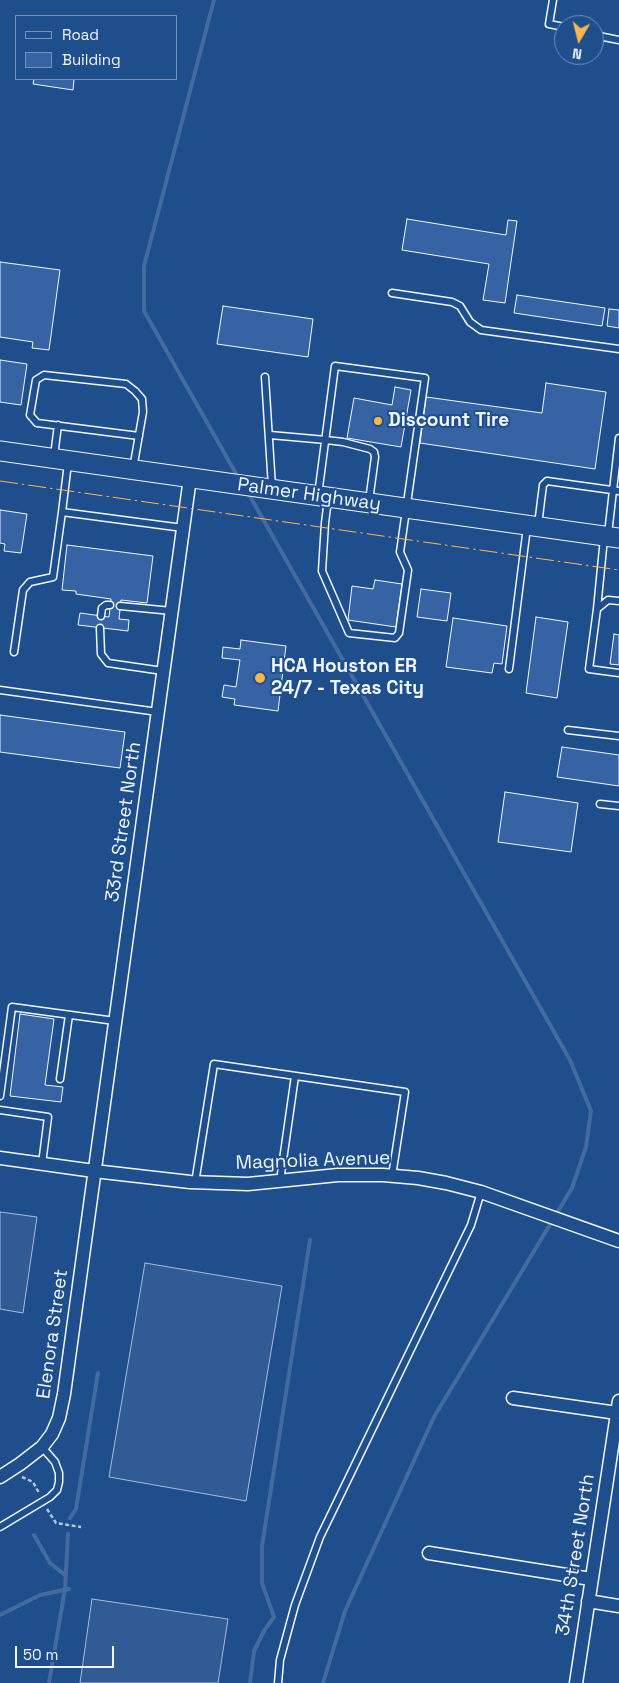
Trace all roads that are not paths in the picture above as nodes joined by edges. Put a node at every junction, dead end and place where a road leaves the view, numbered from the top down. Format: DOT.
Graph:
graph roads {
  1 [pos="553,0"];
  2 [pos="554,25"];
  3 [pos="604,37"];
  4 [pos="619,40"];
  5 [pos="392,293"];
  6 [pos="619,349"];
  7 [pos="265,377"];
  8 [pos="58,425"];
  9 [pos="270,435"];
  10 [pos="139,436"];
  11 [pos="619,438"];
  12 [pos="326,440"];
  13 [pos="0,451"];
  14 [pos="61,459"];
  15 [pos="617,464"];
  16 [pos="133,470"];
  17 [pos="190,478"];
  18 [pos="269,490"];
  19 [pos="616,490"];
  20 [pos="323,497"];
  21 [pos="368,504"];
  22 [pos="406,509"];
  23 [pos="62,512"];
  24 [pos="532,526"];
  25 [pos="183,528"];
  26 [pos="610,537"];
  27 [pos="619,601"];
  28 [pos="110,605"];
  29 [pos="120,606"];
  30 [pos="597,609"];
  31 [pos="172,611"];
  32 [pos="101,616"];
  33 [pos="100,628"];
  34 [pos="14,652"];
  35 [pos="509,669"];
  36 [pos="163,671"];
  37 [pos="619,673"];
  38 [pos="0,690"];
  39 [pos="158,712"];
  40 [pos="568,730"];
  41 [pos="619,736"];
  42 [pos="600,804"];
  43 [pos="619,806"];
  44 [pos="69,1015"];
  45 [pos="115,1021"];
  46 [pos="295,1076"];
  47 [pos="60,1079"];
  48 [pos="0,1096"];
  49 [pos="0,1110"];
  50 [pos="0,1158"];
  51 [pos="42,1164"];
  52 [pos="94,1171"];
  53 [pos="392,1176"];
  54 [pos="280,1180"];
  55 [pos="195,1183"];
  56 [pos="480,1192"];
  57 [pos="619,1241"];
  58 [pos="513,1398"];
  59 [pos="618,1407"];
  60 [pos="617,1433"];
  61 [pos="42,1447"];
  62 [pos="0,1476"];
  63 [pos="0,1527"];
  64 [pos="428,1553"];
  65 [pos="591,1579"];
  66 [pos="588,1601"];
  67 [pos="619,1606"];
  68 [pos="278,1683"];
  69 [pos="576,1683"];
  1 -- 2 [label="lane"];
  3 -- 4 [label="lane"];
  5 -- 6 [label="lane"];
  7 -- 9 [label="lane"];
  8 -- 10 [label="lane"];
  8 -- 10 [label="lane"];
  8 -- 14 [label="lane"];
  9 -- 12 [label="lane"];
  9 -- 18 [label="lane"];
  10 -- 16 [label="lane"];
  11 -- 15 [label="lane"];
  12 -- 20 [label="lane"];
  12 -- 21 [label="lane"];
  12 -- 22 [label="lane"];
  13 -- 14 [label="main road, Palmer Highway"];
  14 -- 16 [label="main road, Palmer Highway"];
  14 -- 23 [label="lane"];
  15 -- 19 [label="lane"];
  16 -- 17 [label="main road, Palmer Highway"];
  17 -- 18 [label="main road, Palmer Highway"];
  17 -- 25 [label="street, 33rd Street North"];
  18 -- 20 [label="main road, Palmer Highway"];
  19 -- 24 [label="lane"];
  19 -- 26 [label="lane"];
  20 -- 21 [label="main road, Palmer Highway"];
  20 -- 22 [label="lane"];
  21 -- 22 [label="main road, Palmer Highway"];
  22 -- 24 [label="main road, Palmer Highway"];
  23 -- 25 [label="lane"];
  23 -- 34 [label="lane"];
  24 -- 26 [label="main road, Palmer Highway"];
  24 -- 35 [label="lane"];
  25 -- 31 [label="street, 33rd Street North"];
  26 -- 30 [label="lane"];
  27 -- 30 [label="lane"];
  28 -- 32 [label="lane"];
  29 -- 31 [label="lane"];
  30 -- 37 [label="lane"];
  31 -- 36 [label="street, 33rd Street North"];
  33 -- 36 [label="lane"];
  36 -- 39 [label="street, 33rd Street North"];
  38 -- 39 [label="lane"];
  39 -- 45 [label="street, 33rd Street North"];
  40 -- 41 [label="lane"];
  42 -- 43 [label="lane"];
  44 -- 45 [label="lane"];
  44 -- 47 [label="lane"];
  44 -- 48 [label="lane"];
  45 -- 52 [label="street, 33rd Street North"];
  46 -- 53 [label="lane"];
  46 -- 54 [label="lane"];
  46 -- 55 [label="lane"];
  49 -- 51 [label="lane"];
  50 -- 51 [label="street, Magnolia Avenue"];
  51 -- 52 [label="street, Magnolia Avenue"];
  52 -- 55 [label="street, Magnolia Avenue"];
  52 -- 61 [label="street, Elenora Street"];
  53 -- 54 [label="street, Magnolia Avenue"];
  53 -- 56 [label="street, Magnolia Avenue"];
  54 -- 55 [label="street, Magnolia Avenue"];
  56 -- 57 [label="street, Magnolia Avenue"];
  56 -- 68 [label="lane"];
  58 -- 59 [label="street"];
  59 -- 60 [label="street, 34th Street North"];
  60 -- 65 [label="street, 34th Street North"];
  61 -- 62 [label="street, Elenora Street"];
  61 -- 63 [label="lane"];
  64 -- 65 [label="street"];
  65 -- 66 [label="street, 34th Street North"];
  66 -- 67 [label="street"];
  66 -- 69 [label="street, 34th Street North"];
}
